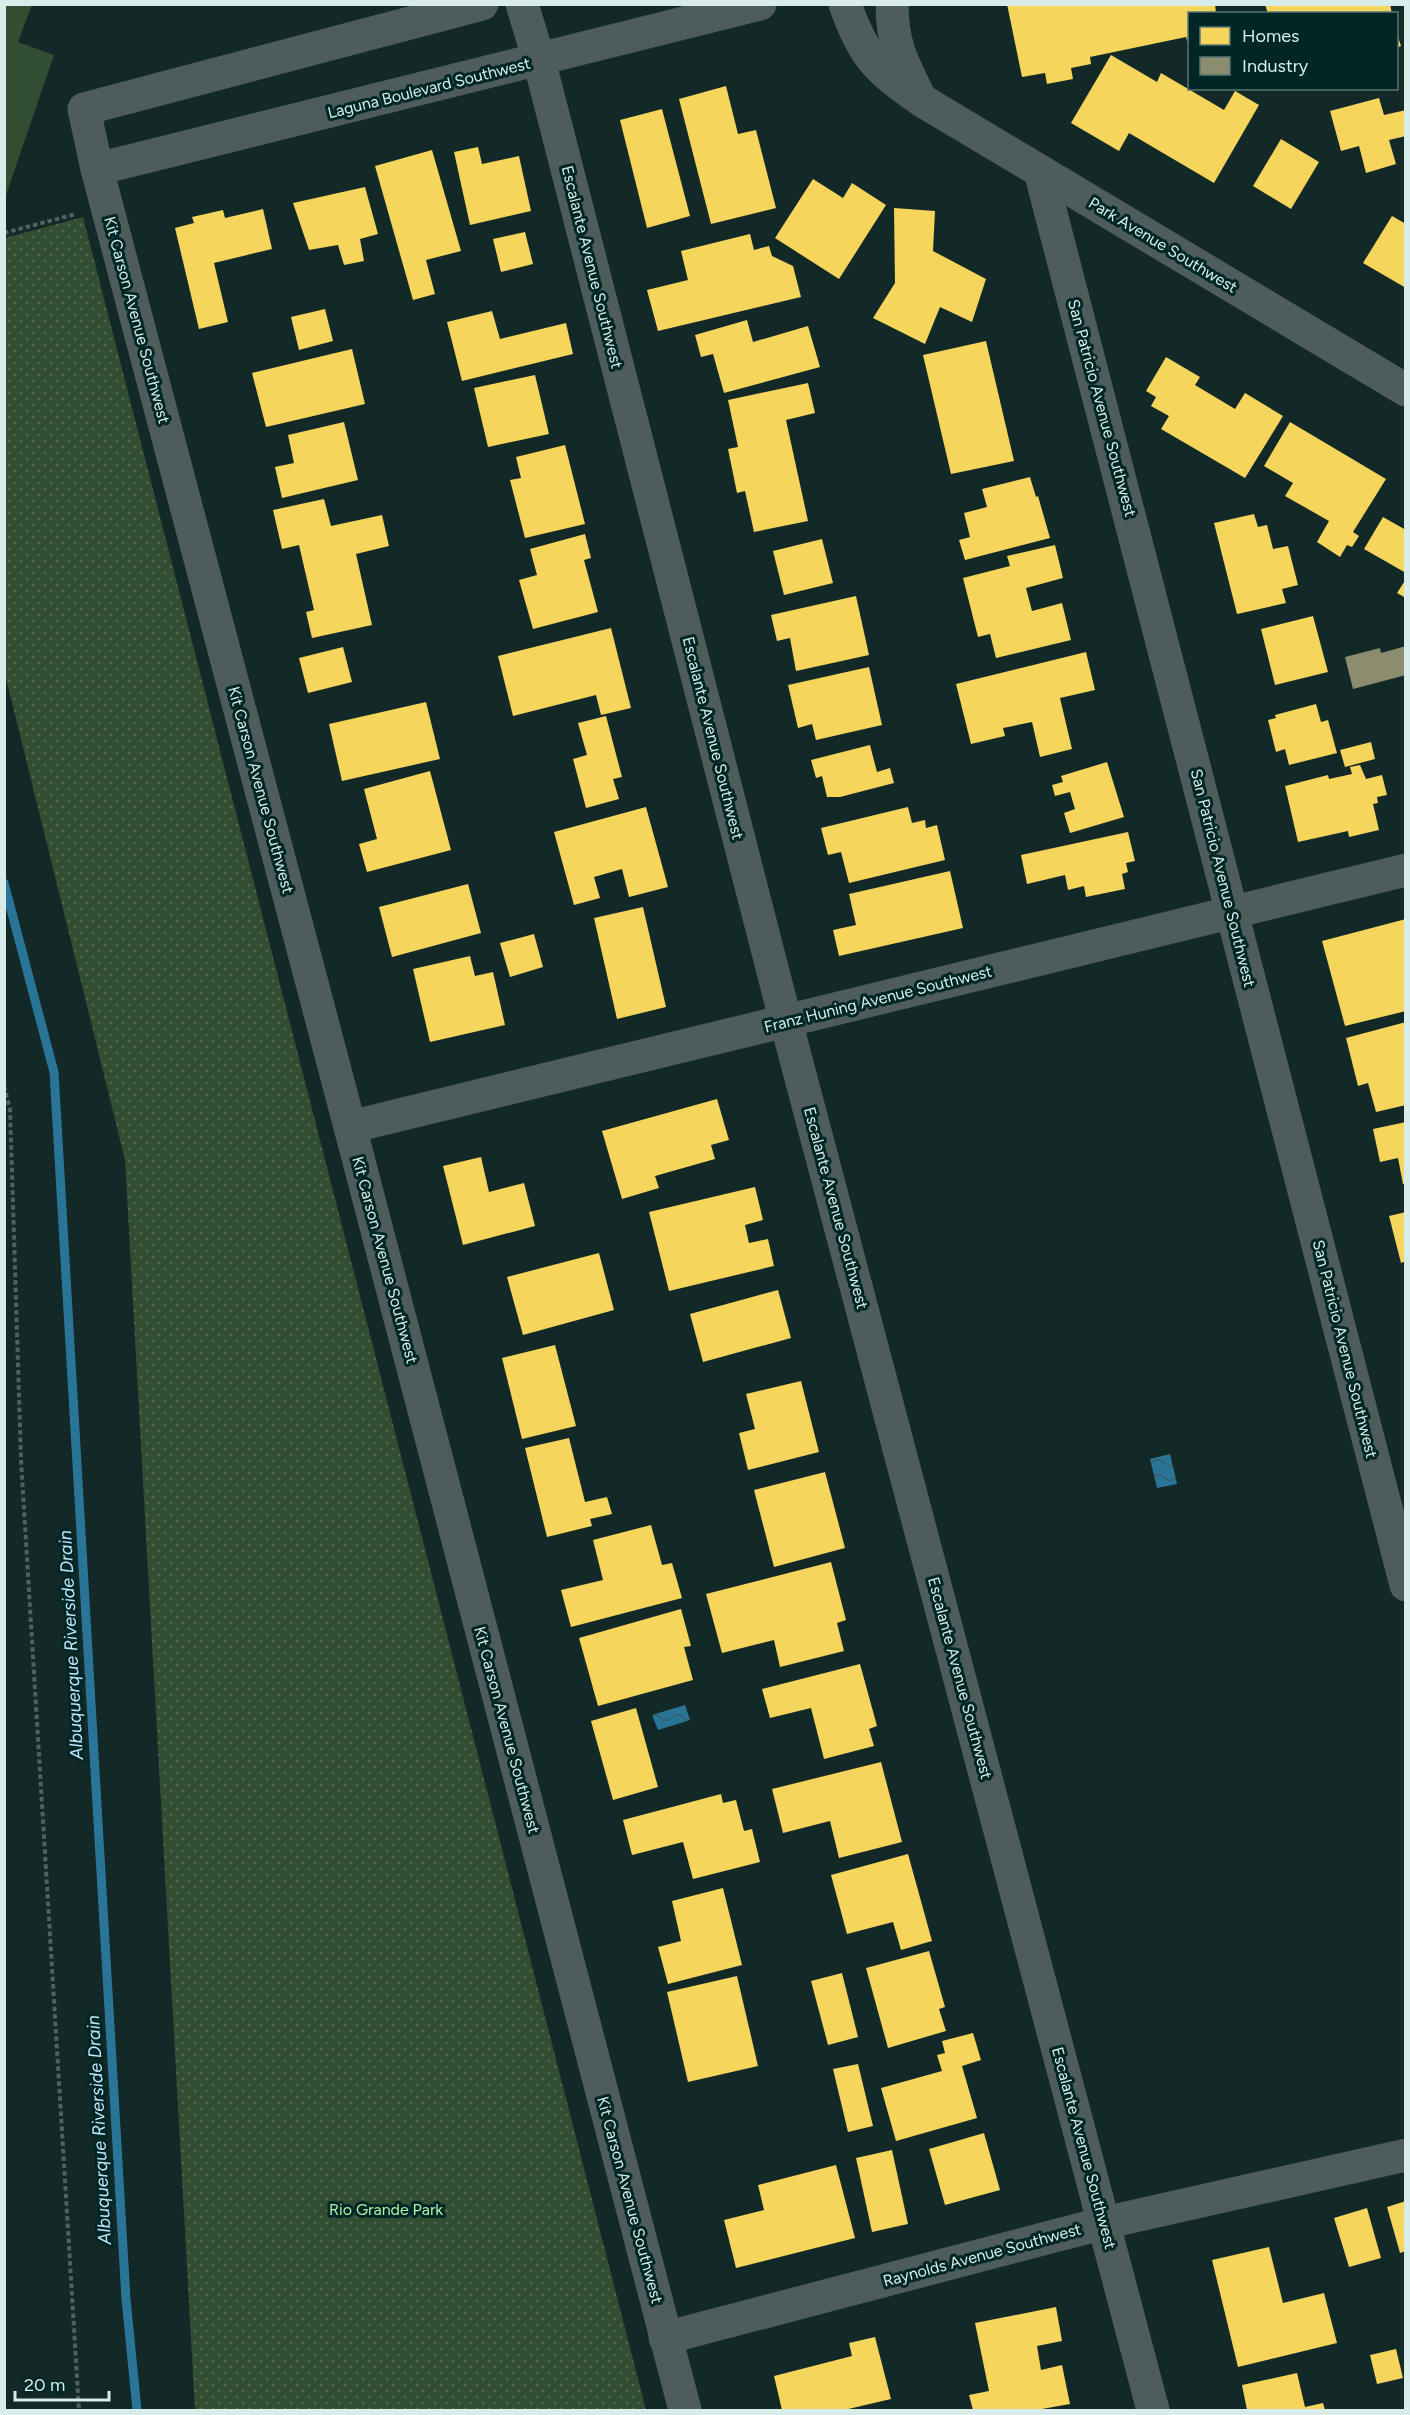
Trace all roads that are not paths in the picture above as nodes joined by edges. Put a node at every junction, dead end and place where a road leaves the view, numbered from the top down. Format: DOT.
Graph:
graph roads {
  1 [pos="482,4"];
  2 [pos="522,4"];
  3 [pos="760,4"];
  4 [pos="845,4"];
  5 [pos="892,4"];
  6 [pos="539,60"];
  7 [pos="921,100"];
  8 [pos="97,169"];
  9 [pos="1040,171"];
  10 [pos="1406,390"];
  11 [pos="1406,870"];
  12 [pos="1232,912"];
  13 [pos="786,1021"];
  14 [pos="351,1128"];
  15 [pos="1406,1585"];
  16 [pos="1406,2155"];
  17 [pos="1104,2223"];
  18 [pos="665,2338"];
  19 [pos="685,2410"];
  20 [pos="1154,2410"];
  1 -- 8 [label="street, Kit Carson Avenue Southwest"];
  2 -- 6 [label="street, Escalante Avenue Southwest"];
  3 -- 6 [label="street, Laguna Boulevard Southwest"];
  4 -- 7 [label="street, Park Avenue Southwest"];
  5 -- 7 [label="street"];
  6 -- 8 [label="street, Laguna Boulevard Southwest"];
  6 -- 13 [label="street, Escalante Avenue Southwest"];
  7 -- 9 [label="street, Park Avenue Southwest"];
  8 -- 14 [label="street, Kit Carson Avenue Southwest"];
  9 -- 10 [label="street, Park Avenue Southwest"];
  9 -- 12 [label="street, San Patricio Avenue Southwest"];
  11 -- 12 [label="street, Franz Huning Avenue Southwest"];
  12 -- 13 [label="street, Franz Huning Avenue Southwest"];
  12 -- 15 [label="street, San Patricio Avenue Southwest"];
  13 -- 14 [label="street, Franz Huning Avenue Southwest"];
  13 -- 17 [label="street, Escalante Avenue Southwest"];
  14 -- 18 [label="street, Kit Carson Avenue Southwest"];
  16 -- 17 [label="street, Raynolds Avenue Southwest"];
  17 -- 18 [label="street, Raynolds Avenue Southwest"];
  17 -- 20 [label="street, Escalante Avenue Southwest"];
  18 -- 19 [label="street, Kit Carson Avenue Southwest"];
}
